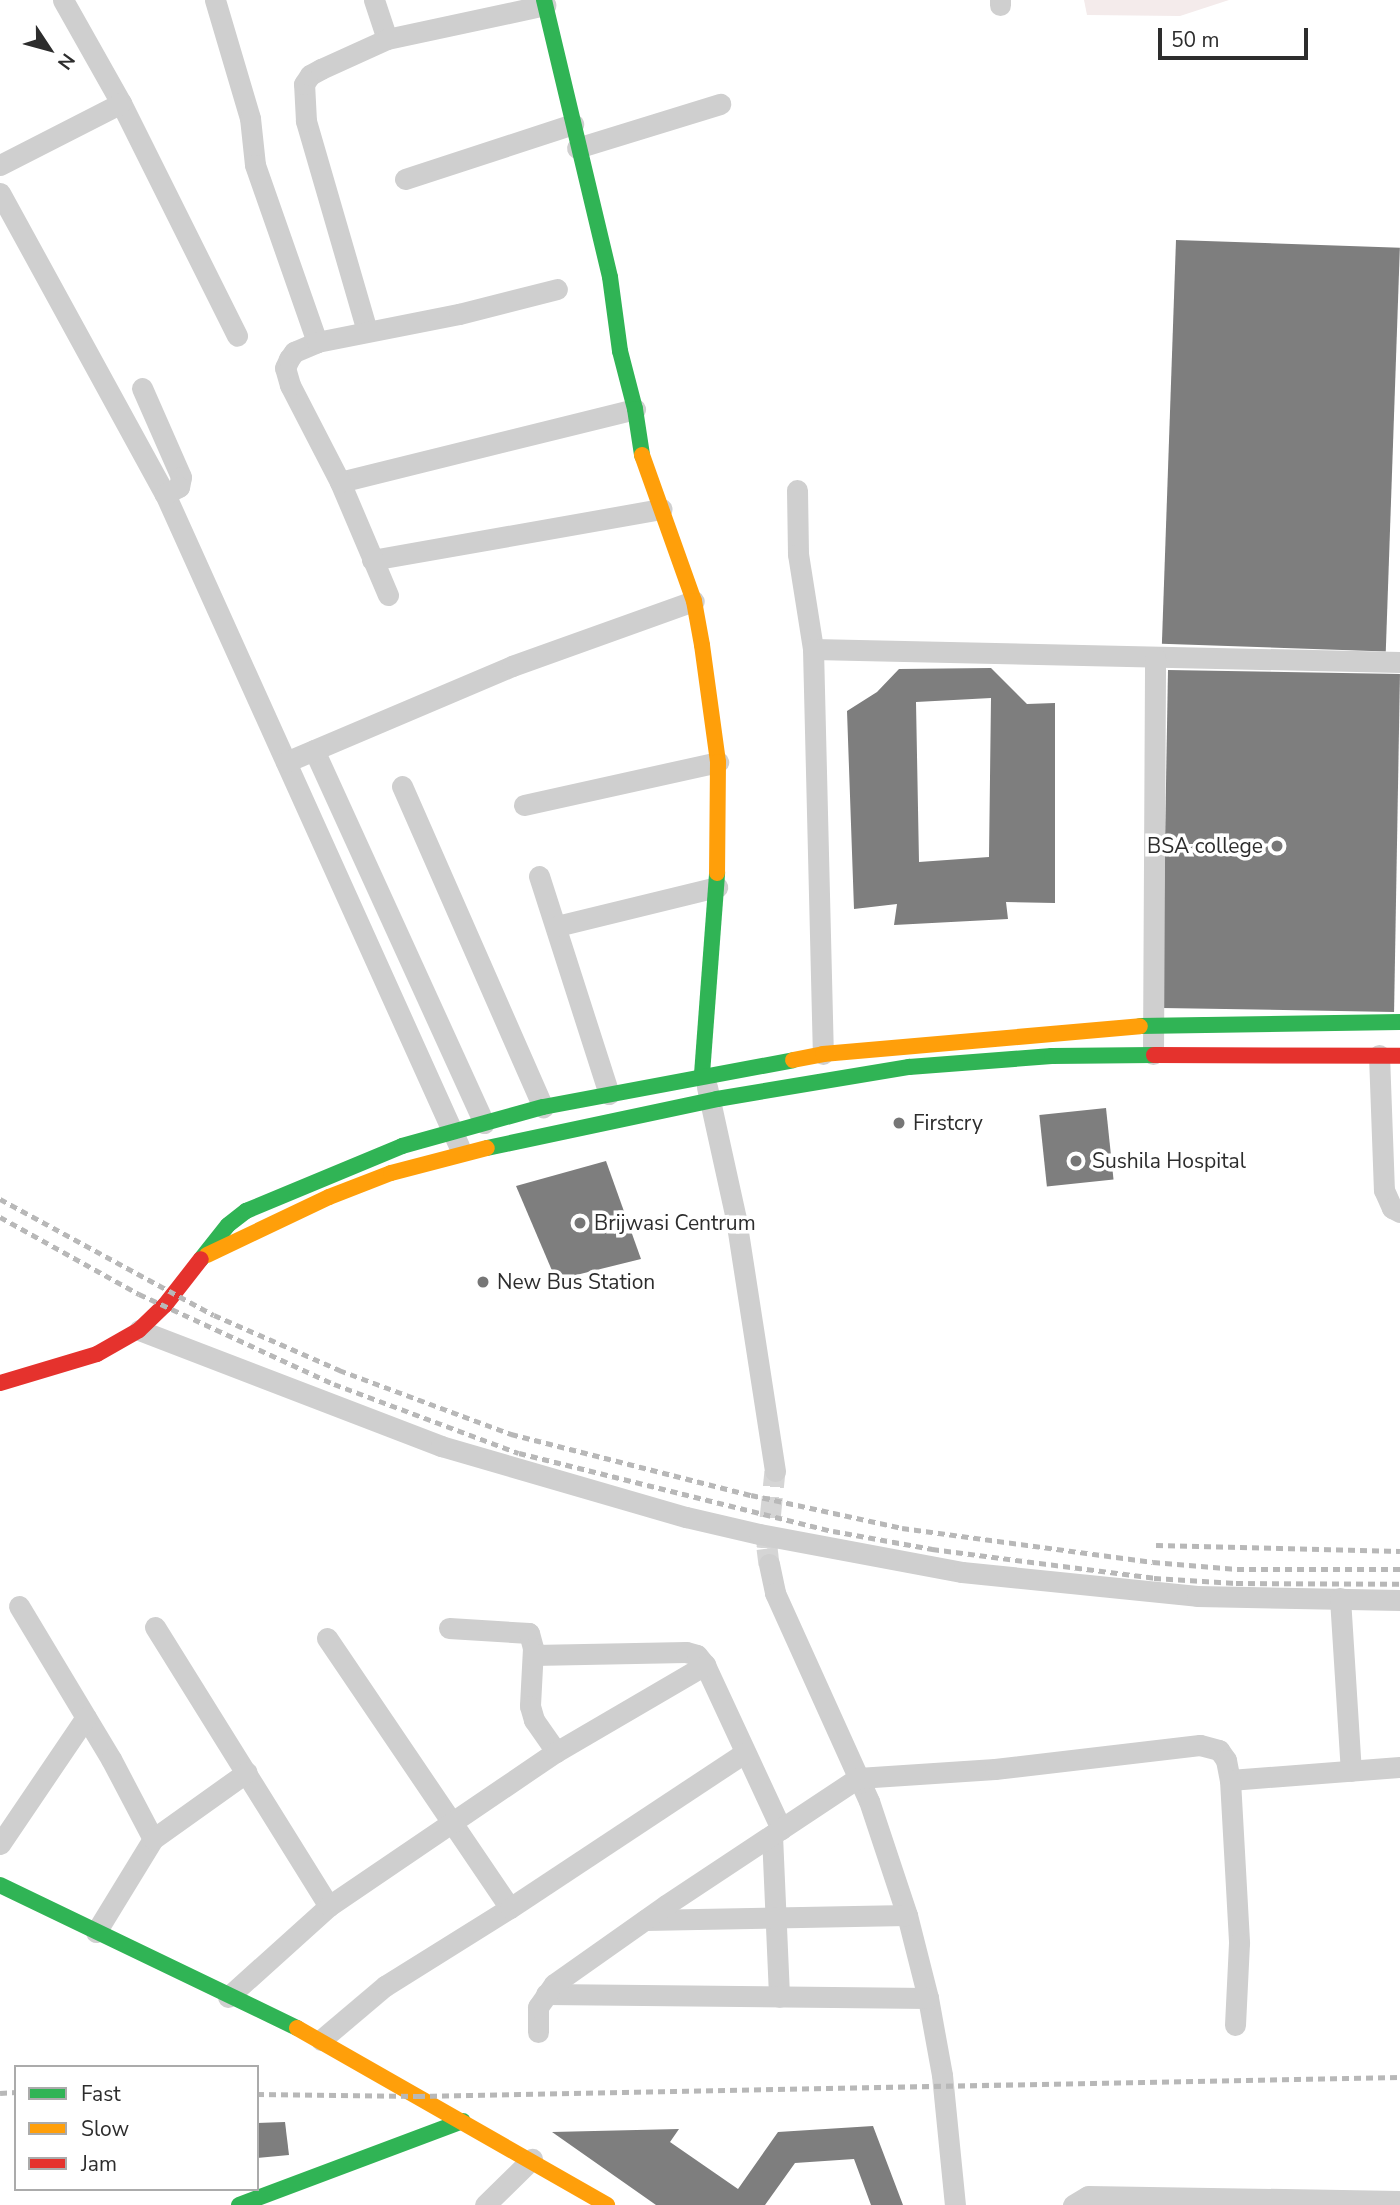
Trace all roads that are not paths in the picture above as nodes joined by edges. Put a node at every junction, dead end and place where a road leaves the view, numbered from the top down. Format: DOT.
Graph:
graph roads {
  1 [pos="63,0"];
  2 [pos="215,0"];
  3 [pos="374,0"];
  4 [pos="545,3"];
  5 [pos="387,39"];
  6 [pos="121,103"];
  7 [pos="720,104"];
  8 [pos="573,124"];
  9 [pos="577,148"];
  10 [pos="0,165"];
  11 [pos="405,179"];
  12 [pos="0,193"];
  13 [pos="556,289"];
  14 [pos="367,331"];
  15 [pos="237,336"];
  16 [pos="317,342"];
  17 [pos="142,388"];
  18 [pos="635,409"];
  19 [pos="340,482"];
  20 [pos="797,490"];
  21 [pos="165,494"];
  22 [pos="662,509"];
  23 [pos="372,560"];
  24 [pos="388,596"];
  25 [pos="694,601"];
  26 [pos="813,649"];
  27 [pos="1155,658"];
  28 [pos="1400,662"];
  29 [pos="314,750"];
  30 [pos="286,762"];
  31 [pos="718,762"];
  32 [pos="402,786"];
  33 [pos="524,805"];
  34 [pos="539,876"];
  35 [pos="717,887"];
  36 [pos="557,926"];
  37 [pos="1400,1022"];
  38 [pos="1153,1025"];
  39 [pos="824,1054"];
  40 [pos="1153,1054"];
  41 [pos="1390,1056"];
  42 [pos="702,1074"];
  43 [pos="609,1094"];
  44 [pos="711,1100"];
  45 [pos="543,1107"];
  46 [pos="484,1123"];
  47 [pos="455,1131"];
  48 [pos="461,1153"];
  49 [pos="1400,1212"];
  50 [pos="199,1258"];
  51 [pos="139,1330"];
  52 [pos="0,1383"];
  53 [pos="775,1471"];
  54 [pos="769,1564"];
  55 [pos="1340,1598"];
  56 [pos="1400,1600"];
  57 [pos="19,1606"];
  58 [pos="155,1627"];
  59 [pos="449,1628"];
  60 [pos="327,1637"];
  61 [pos="533,1655"];
  62 [pos="705,1665"];
  63 [pos="86,1717"];
  64 [pos="556,1752"];
  65 [pos="744,1752"];
  66 [pos="1400,1767"];
  67 [pos="1351,1770"];
  68 [pos="247,1772"];
  69 [pos="858,1778"];
  70 [pos="1230,1780"];
  71 [pos="454,1820"];
  72 [pos="776,1832"];
  73 [pos="153,1839"];
  74 [pos="0,1844"];
  75 [pos="0,1885"];
  76 [pos="329,1906"];
  77 [pos="510,1908"];
  78 [pos="907,1915"];
  79 [pos="776,1917"];
  80 [pos="645,1920"];
  81 [pos="96,1932"];
  82 [pos="546,1994"];
  83 [pos="228,1997"];
  84 [pos="779,1997"];
  85 [pos="928,1998"];
  86 [pos="1235,2025"];
  87 [pos="538,2032"];
  88 [pos="321,2040"];
  89 [pos="463,2121"];
  90 [pos="532,2160"];
  91 [pos="1400,2201"];
  92 [pos="1332,2202"];
  93 [pos="239,2205"];
  94 [pos="485,2205"];
  95 [pos="607,2205"];
  96 [pos="955,2205"];
  97 [pos="1073,2205"];
  1 -- 6 [label="street"];
  2 -- 16 [label="street"];
  3 -- 5 [label="street"];
  4 -- 5 [label="street"];
  4 -- 8 [label="main road"];
  5 -- 14 [label="street"];
  6 -- 10 [label="street"];
  6 -- 15 [label="street"];
  7 -- 9 [label="street"];
  8 -- 9 [label="main road"];
  8 -- 11 [label="street"];
  9 -- 18 [label="main road"];
  12 -- 21 [label="street"];
  13 -- 14 [label="street"];
  14 -- 16 [label="street"];
  16 -- 19 [label="street"];
  17 -- 21 [label="street"];
  18 -- 19 [label="street"];
  18 -- 22 [label="main road"];
  19 -- 23 [label="street"];
  20 -- 26 [label="street"];
  21 -- 30 [label="street"];
  22 -- 23 [label="street"];
  22 -- 25 [label="main road"];
  23 -- 24 [label="street"];
  25 -- 29 [label="street"];
  25 -- 31 [label="main road"];
  26 -- 27 [label="street"];
  26 -- 39 [label="street"];
  27 -- 28 [label="street"];
  27 -- 38 [label="street"];
  29 -- 30 [label="street"];
  29 -- 46 [label="street"];
  30 -- 47 [label="street"];
  31 -- 33 [label="street"];
  31 -- 35 [label="main road"];
  32 -- 45 [label="street"];
  34 -- 36 [label="street"];
  35 -- 36 [label="street"];
  35 -- 42 [label="main road"];
  36 -- 43 [label="street"];
  37 -- 38 [label="main road"];
  38 -- 39 [label="main road"];
  38 -- 40 [label="street"];
  39 -- 42 [label="main road"];
  40 -- 41 [label="main road"];
  40 -- 44 [label="main road"];
  41 -- 49 [label="street"];
  42 -- 43 [label="main road"];
  42 -- 44 [label="street"];
  43 -- 45 [label="main road"];
  44 -- 48 [label="main road"];
  44 -- 53 [label="street"];
  45 -- 46 [label="main road"];
  46 -- 47 [label="main road"];
  47 -- 48 [label="street"];
  47 -- 50 [label="main road"];
  48 -- 50 [label="main road"];
  50 -- 51 [label="main road"];
  51 -- 52 [label="main road"];
  51 -- 55 [label="street"];
  54 -- 69 [label="street"];
  55 -- 56 [label="street"];
  55 -- 67 [label="street"];
  57 -- 63 [label="street"];
  58 -- 68 [label="street"];
  59 -- 61 [label="street"];
  60 -- 71 [label="street"];
  61 -- 62 [label="street"];
  61 -- 64 [label="street"];
  62 -- 64 [label="street"];
  62 -- 65 [label="street"];
  63 -- 73 [label="street"];
  63 -- 74 [label="street"];
  64 -- 71 [label="street"];
  65 -- 72 [label="street"];
  65 -- 77 [label="street"];
  66 -- 67 [label="street"];
  67 -- 70 [label="street"];
  68 -- 73 [label="street"];
  68 -- 76 [label="street"];
  69 -- 70 [label="street"];
  69 -- 72 [label="street"];
  69 -- 78 [label="street"];
  70 -- 86 [label="street"];
  71 -- 76 [label="street"];
  71 -- 77 [label="street"];
  72 -- 79 [label="street"];
  72 -- 80 [label="street"];
  73 -- 81 [label="street"];
  75 -- 81 [label="main road"];
  76 -- 83 [label="street"];
  77 -- 88 [label="street"];
  78 -- 79 [label="street"];
  78 -- 85 [label="street"];
  79 -- 80 [label="street"];
  79 -- 84 [label="street"];
  80 -- 82 [label="street"];
  81 -- 83 [label="main road"];
  82 -- 84 [label="street"];
  82 -- 87 [label="street"];
  83 -- 88 [label="main road"];
  84 -- 85 [label="street"];
  85 -- 96 [label="street"];
  88 -- 89 [label="main road"];
  89 -- 90 [label="main road"];
  89 -- 93 [label="main road"];
  90 -- 94 [label="street"];
  90 -- 95 [label="main road"];
  91 -- 92 [label="street"];
  92 -- 97 [label="street"];
}
